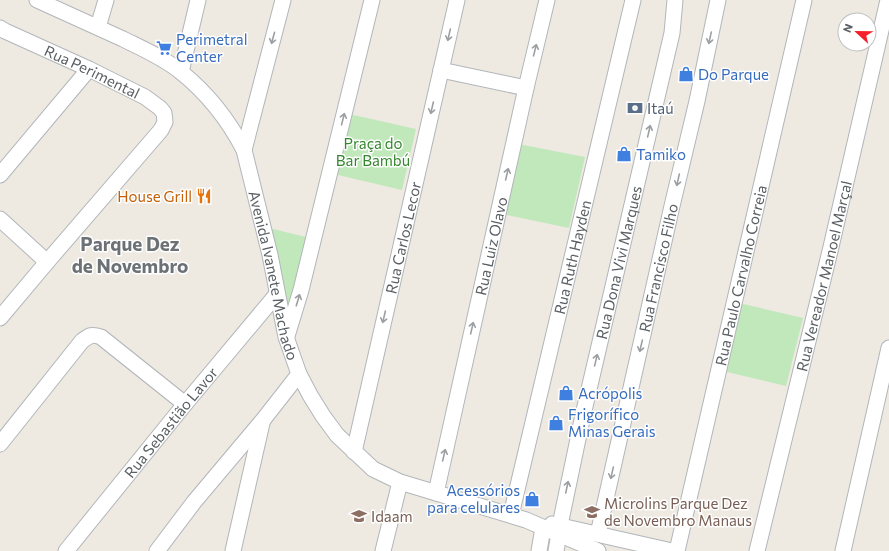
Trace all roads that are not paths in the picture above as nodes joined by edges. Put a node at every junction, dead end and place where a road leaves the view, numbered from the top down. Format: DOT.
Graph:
graph roads {
  1 [pos="37,0"];
  2 [pos="106,0"];
  3 [pos="198,0"];
  4 [pos="283,0"];
  5 [pos="372,0"];
  6 [pos="457,0"];
  7 [pos="547,0"];
  8 [pos="633,0"];
  9 [pos="675,0"];
  10 [pos="718,0"];
  11 [pos="804,0"];
  12 [pos="888,0"];
  13 [pos="98,28"];
  14 [pos="2,32"];
  15 [pos="89,70"];
  16 [pos="441,70"];
  17 [pos="181,72"];
  18 [pos="526,88"];
  19 [pos="244,150"];
  20 [pos="0,175"];
  21 [pos="0,220"];
  22 [pos="47,262"];
  23 [pos="277,294"];
  24 [pos="0,318"];
  25 [pos="286,337"];
  26 [pos="889,348"];
  27 [pos="299,374"];
  28 [pos="185,404"];
  29 [pos="263,420"];
  30 [pos="0,444"];
  31 [pos="354,452"];
  32 [pos="400,482"];
  33 [pos="436,493"];
  34 [pos="511,515"];
  35 [pos="537,525"];
  36 [pos="559,530"];
  37 [pos="598,534"];
  38 [pos="644,548"];
  39 [pos="66,551"];
  40 [pos="157,551"];
  41 [pos="233,551"];
  42 [pos="383,551"];
  43 [pos="539,551"];
  44 [pos="556,551"];
  45 [pos="598,551"];
  46 [pos="672,551"];
  47 [pos="677,551"];
  48 [pos="757,551"];
  49 [pos="843,551"];
  1 -- 13 [label="street, Avenida Ivanete Machado"];
  2 -- 13 [label="street"];
  3 -- 17 [label="street"];
  4 -- 19 [label="street, one-way"];
  25 -- 5 [label="street, one-way"];
  6 -- 16 [label="street, Rua Carlos Lecor, one-way"];
  18 -- 7 [label="street, Rua Luiz Olavo, one-way"];
  8 -- 34 [label="street, Rua Ruth Hayden"];
  36 -- 9 [label="street, Rua Dona Vivi Marques, one-way"];
  10 -- 37 [label="street, Rua Francisco Filho, one-way"];
  11 -- 47 [label="street, Rua Paulo Carvalho Correia"];
  12 -- 48 [label="street, Rua Vereador Manoel Marçal"];
  13 -- 17 [label="street, Avenida Ivanete Machado"];
  14 -- 15 [label="street, Rua Perimental"];
  15 -- 20 [label="street"];
  15 -- 22 [label="street, Rua Perimental"];
  16 -- 18 [label="street"];
  16 -- 31 [label="street, Rua Carlos Lecor, one-way"];
  17 -- 19 [label="street, Avenida Ivanete Machado"];
  33 -- 18 [label="street, Rua Luiz Olavo, one-way"];
  19 -- 23 [label="street, Avenida Ivanete Machado"];
  21 -- 22 [label="street"];
  22 -- 24 [label="street"];
  23 -- 25 [label="street, Avenida Ivanete Machado"];
  23 -- 28 [label="street, Rua Sebastião Lavor"];
  25 -- 27 [label="street, Avenida Ivanete Machado"];
  26 -- 49 [label="street"];
  27 -- 29 [label="street"];
  27 -- 31 [label="street, Avenida Ivanete Machado"];
  28 -- 30 [label="street"];
  28 -- 39 [label="street, Rua Sebastião Lavor"];
  29 -- 40 [label="street"];
  29 -- 41 [label="street"];
  31 -- 32 [label="street, Avenida Ivanete Machado"];
  32 -- 33 [label="street, Avenida Ivanete Machado"];
  32 -- 42 [label="street"];
  33 -- 34 [label="street, Avenida Ivanete Machado"];
  34 -- 35 [label="street, Avenida Ivanete Machado"];
  35 -- 36 [label="street, Avenida Ivanete Machado"];
  35 -- 43 [label="street"];
  36 -- 37 [label="street, Avenida Ivanete Machado"];
  36 -- 44 [label="street, Rua Dona Vivi Marques"];
  36 -- 45 [label="street, Avenida Ivanete Machado"];
  37 -- 38 [label="street, Avenida Ivanete Machado"];
  38 -- 46 [label="street, Avenida Ivanete Machado"];
}
